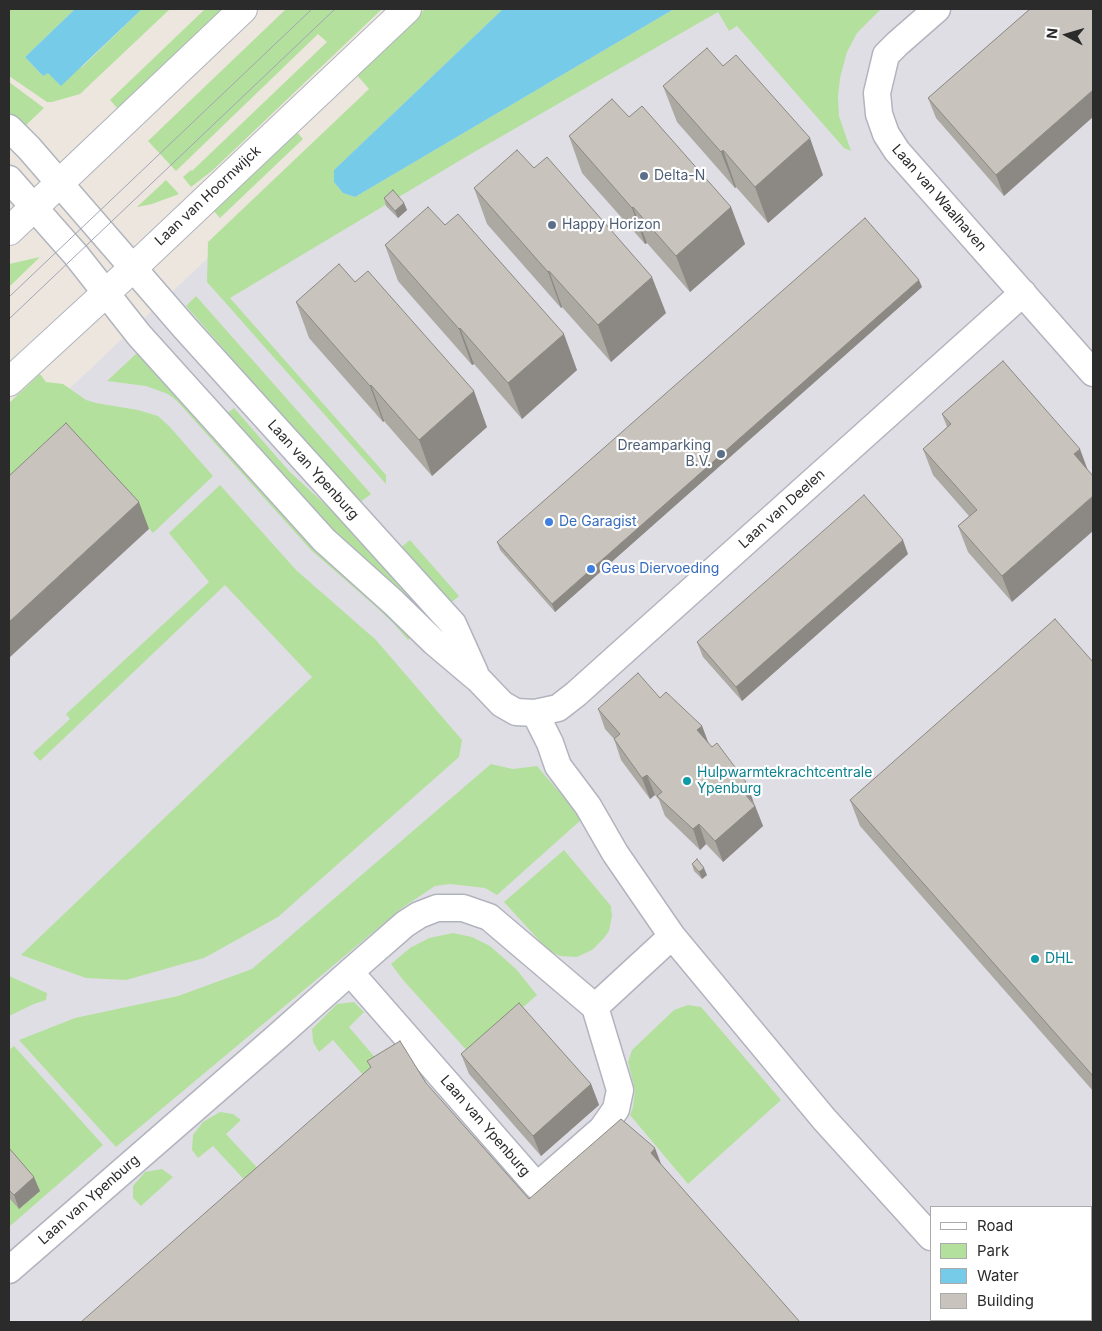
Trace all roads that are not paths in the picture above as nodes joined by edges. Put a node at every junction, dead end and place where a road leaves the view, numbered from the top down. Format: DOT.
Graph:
graph roads {
  1 [pos="243,9"];
  2 [pos="406,9"];
  3 [pos="937,9"];
  4 [pos="9,128"];
  5 [pos="9,179"];
  6 [pos="59,183"];
  7 [pos="34,207"];
  8 [pos="9,231"];
  9 [pos="132,268"];
  10 [pos="106,292"];
  11 [pos="1023,293"];
  12 [pos="1093,373"];
  13 [pos="9,382"];
  14 [pos="479,680"];
  15 [pos="535,714"];
  16 [pos="672,936"];
  17 [pos="350,972"];
  18 [pos="595,1007"];
  19 [pos="930,1236"];
  20 [pos="9,1270"];
  1 -- 6 [label="main road"];
  2 -- 9 [label="main road, Laan van Hoornwijck"];
  3 -- 11 [label="street, Laan van Waalhaven"];
  4 -- 6 [label="street, Laan van Ypenburg"];
  5 -- 7 [label="street, Laan van Ypenburg"];
  6 -- 7 [label="main road"];
  6 -- 9 [label="street, Laan van Ypenburg"];
  7 -- 8 [label="main road"];
  7 -- 10 [label="street, Laan van Ypenburg"];
  9 -- 10 [label="main road, Laan van Hoornwijck"];
  9 -- 14 [label="street, Laan van Ypenburg"];
  10 -- 13 [label="main road, Laan van Hoornwijck"];
  10 -- 14 [label="street, Laan van Ypenburg"];
  11 -- 12 [label="street, Laan van Waalhaven"];
  11 -- 15 [label="street, Laan van Deelen"];
  14 -- 15 [label="street, Laan van Ypenburg"];
  15 -- 16 [label="street"];
  16 -- 18 [label="street"];
  16 -- 19 [label="street"];
  17 -- 18 [label="street, Laan van Ypenburg"];
  17 -- 18 [label="street, Laan van Ypenburg"];
  17 -- 20 [label="street, Laan van Ypenburg"];
}
